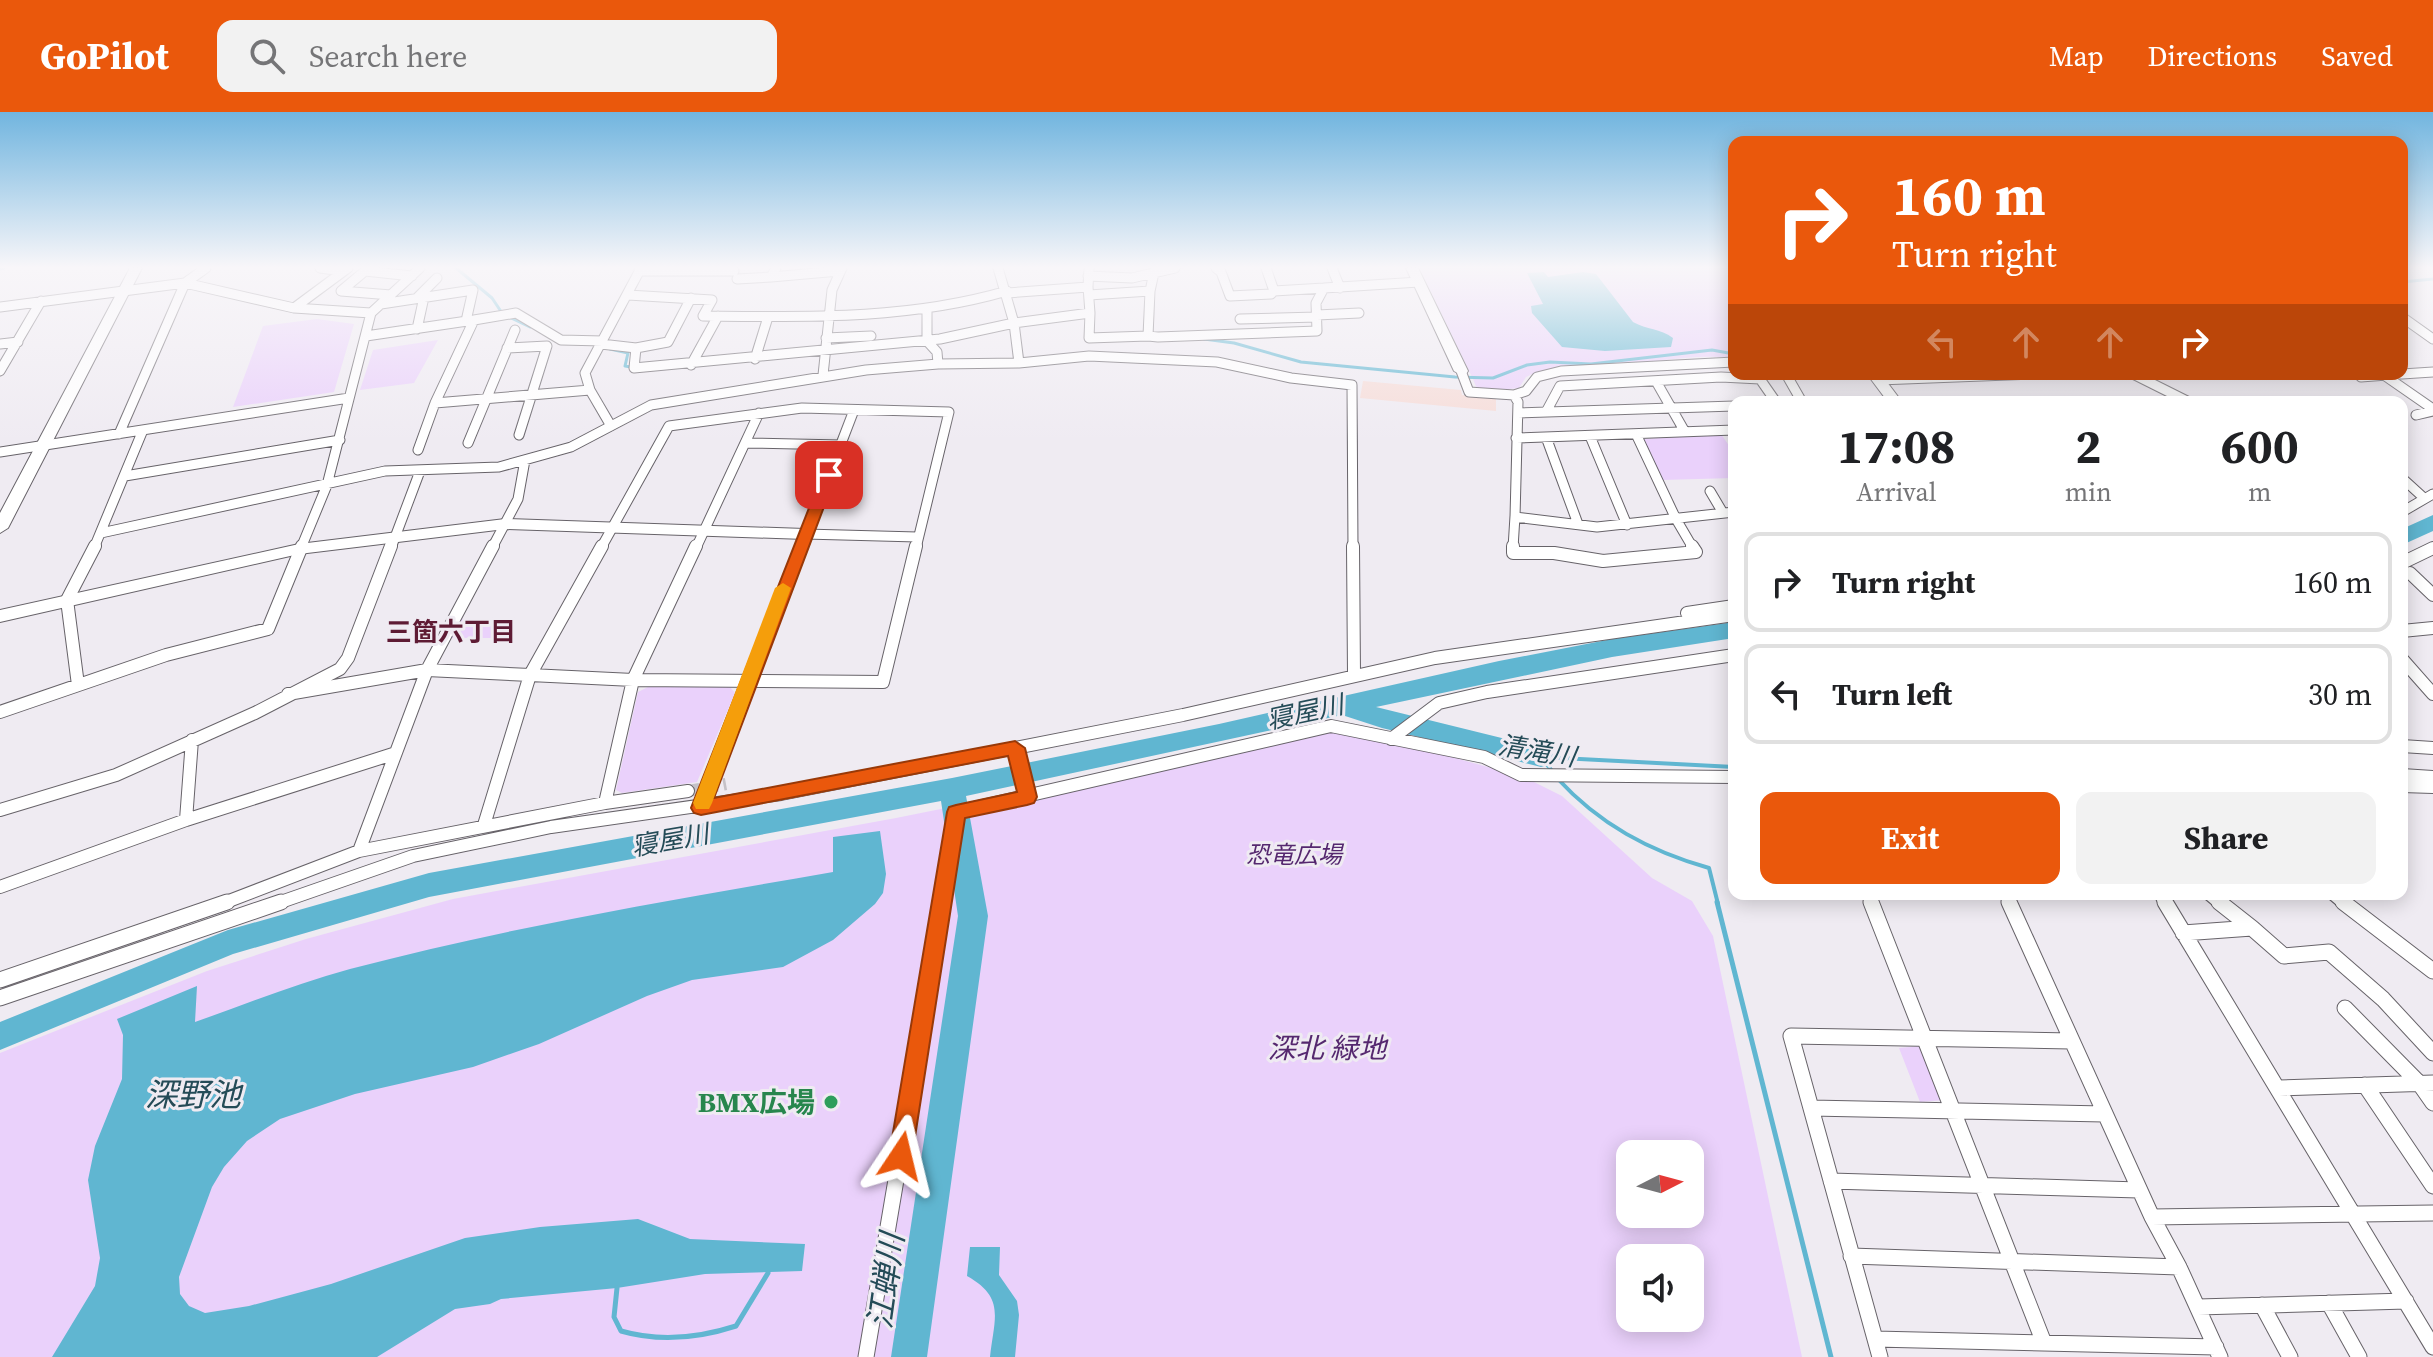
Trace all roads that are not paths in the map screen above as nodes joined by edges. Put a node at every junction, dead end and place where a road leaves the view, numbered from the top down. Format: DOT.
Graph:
graph roads {
  1 [pos="27,326"];
  2 [pos="105,326"];
  3 [pos="166,326"];
  4 [pos="368,326"];
  5 [pos="436,326"];
  6 [pos="468,326"];
  7 [pos="538,326"];
  8 [pos="611,326"];
  9 [pos="676,326"];
  10 [pos="712,326"];
  11 [pos="765,326"];
  12 [pos="828,326"];
  13 [pos="927,326"];
  14 [pos="996,326"];
  15 [pos="1014,326"];
  16 [pos="1089,326"];
  17 [pos="1152,326"];
  18 [pos="1317,326"];
  19 [pos="1440,326"];
  20 [pos="2415,326"];
  21 [pos="417,329"];
  22 [pos="515,330"];
  23 [pos="366,336"];
  24 [pos="871,336"];
  25 [pos="1153,336"];
  26 [pos="826,338"];
  27 [pos="927,338"];
  28 [pos="2433,339"];
  29 [pos="18,342"];
  30 [pos="602,342"];
  31 [pos="0,344"];
  32 [pos="507,348"];
  33 [pos="636,348"];
  34 [pos="824,349"];
  35 [pos="1160,358"];
  36 [pos="755,359"];
  37 [pos="1728,362"];
  38 [pos="1019,363"];
  39 [pos="938,364"];
  40 [pos="691,365"];
  41 [pos="0,371"];
  42 [pos="1461,371"];
  43 [pos="2433,372"];
  44 [pos="2408,374"];
  45 [pos="823,375"];
  46 [pos="1728,377"];
  47 [pos="2145,380"];
  48 [pos="2391,380"];
  49 [pos="1657,383"];
  50 [pos="590,390"];
  51 [pos="532,394"];
  52 [pos="712,395"];
  53 [pos="1514,395"];
  54 [pos="2177,396"];
  55 [pos="349,398"];
  56 [pos="485,398"];
  57 [pos="435,403"];
  58 [pos="1728,406"];
  59 [pos="1670,408"];
  60 [pos="854,410"];
  61 [pos="2433,410"];
  62 [pos="1546,412"];
  63 [pos="759,413"];
  64 [pos="1518,413"];
  65 [pos="2416,415"];
  66 [pos="714,419"];
  67 [pos="611,426"];
  68 [pos="143,430"];
  69 [pos="1728,430"];
  70 [pos="1685,432"];
  71 [pos="119,434"];
  72 [pos="1636,434"];
  73 [pos="519,435"];
  74 [pos="1590,436"];
  75 [pos="1546,437"];
  76 [pos="1516,438"];
  77 [pos="340,440"];
  78 [pos="468,443"];
  79 [pos="747,443"];
  80 [pos="44,445"];
  81 [pos="841,445"];
  82 [pos="418,450"];
  83 [pos="0,452"];
  84 [pos="525,460"];
  85 [pos="420,471"];
  86 [pos="125,476"];
  87 [pos="2408,482"];
  88 [pos="327,485"];
  89 [pos="1710,491"];
  90 [pos="2429,496"];
  91 [pos="2408,508"];
  92 [pos="1728,512"];
  93 [pos="1515,516"];
  94 [pos="1676,519"];
  95 [pos="505,524"];
  96 [pos="1578,524"];
  97 [pos="1627,525"];
  98 [pos="0,528"];
  99 [pos="610,528"];
  100 [pos="704,532"];
  101 [pos="101,533"];
  102 [pos="805,534"];
  103 [pos="393,536"];
  104 [pos="917,537"];
  105 [pos="2433,548"];
  106 [pos="299,549"];
  107 [pos="2408,560"];
  108 [pos="2410,573"];
  109 [pos="2427,583"];
  110 [pos="2433,595"];
  111 [pos="67,600"];
  112 [pos="1728,607"];
  113 [pos="0,616"];
  114 [pos="1728,616"];
  115 [pos="2433,628"];
  116 [pos="2408,630"];
  117 [pos="1586,635"];
  118 [pos="1728,656"];
  119 [pos="2408,666"];
  120 [pos="427,670"];
  121 [pos="1354,675"];
  122 [pos="529,676"];
  123 [pos="633,680"];
  124 [pos="748,680"];
  125 [pos="78,685"];
  126 [pos="288,694"];
  127 [pos="2433,694"];
  128 [pos="0,712"];
  129 [pos="1391,739"];
  130 [pos="192,740"];
  131 [pos="2408,746"];
  132 [pos="1015,748"];
  133 [pos="2433,748"];
  134 [pos="393,754"];
  135 [pos="2408,775"];
  136 [pos="1728,777"];
  137 [pos="2433,777"];
  138 [pos="2408,786"];
  139 [pos="2433,787"];
  140 [pos="688,791"];
  141 [pos="1027,797"];
  142 [pos="605,803"];
  143 [pos="701,808"];
  144 [pos="0,810"];
  145 [pos="186,820"];
  146 [pos="484,825"];
  147 [pos="359,851"];
  148 [pos="0,887"];
  149 [pos="1871,900"];
  150 [pos="2009,900"];
  151 [pos="2164,900"];
  152 [pos="2217,900"];
  153 [pos="2341,900"];
  154 [pos="2252,928"];
  155 [pos="2183,933"];
  156 [pos="2433,971"];
  157 [pos="0,980"];
  158 [pos="0,998"];
  159 [pos="2345,1008"];
  160 [pos="1926,1038"];
  161 [pos="2071,1041"];
  162 [pos="2433,1053"];
  163 [pos="2426,1083"];
  164 [pos="2365,1085"];
  165 [pos="2279,1088"];
  166 [pos="2433,1103"];
  167 [pos="1811,1108"];
  168 [pos="1951,1111"];
  169 [pos="2104,1114"];
  170 [pos="1831,1181"];
  171 [pos="1981,1186"];
  172 [pos="2433,1186"];
  173 [pos="2139,1190"];
  174 [pos="2353,1212"];
  175 [pos="2433,1213"];
  176 [pos="2152,1217"];
  177 [pos="1851,1256"];
  178 [pos="2012,1264"];
  179 [pos="2179,1267"];
  180 [pos="2406,1301"];
  181 [pos="2329,1303"];
  182 [pos="2262,1305"];
  183 [pos="2198,1307"];
  184 [pos="1875,1339"];
  185 [pos="2044,1343"];
  186 [pos="2433,1347"];
  187 [pos="2218,1352"];
  188 [pos="866,1357"];
  189 [pos="1880,1357"];
  190 [pos="2290,1357"];
  191 [pos="2359,1357"];
  1 -- 29 [label="street"];
  2 -- 80 [label="street"];
  3 -- 71 [label="street"];
  4 -- 23 [label="street"];
  5 -- 21 [label="street"];
  6 -- 57 [label="street"];
  7 -- 30 [label="street"];
  8 -- 30 [label="street"];
  9 -- 33 [label="street"];
  10 -- 40 [label="street"];
  11 -- 36 [label="street"];
  12 -- 26 [label="street"];
  13 -- 27 [label="street"];
  14 -- 27 [label="street"];
  15 -- 38 [label="street"];
  16 -- 25 [label="street"];
  17 -- 25 [label="street"];
  18 -- 25 [label="street"];
  19 -- 42 [label="street"];
  20 -- 28 [label="street"];
  21 -- 23 [label="street"];
  22 -- 32 [label="street"];
  23 -- 55 [label="street"];
  24 -- 26 [label="street"];
  25 -- 35 [label="street"];
  26 -- 34 [label="street"];
  27 -- 34 [label="street"];
  27 -- 39 [label="street"];
  29 -- 31 [label="street"];
  29 -- 41 [label="street"];
  30 -- 33 [label="street"];
  30 -- 50 [label="street"];
  32 -- 51 [label="street"];
  32 -- 56 [label="street"];
  33 -- 40 [label="street"];
  34 -- 36 [label="street"];
  34 -- 45 [label="street"];
  35 -- 38 [label="street"];
  35 -- 121 [label="street"];
  36 -- 40 [label="street"];
  37 -- 53 [label="street"];
  38 -- 39 [label="street"];
  39 -- 45 [label="street"];
  42 -- 53 [label="street"];
  43 -- 44 [label="street"];
  45 -- 52 [label="street"];
  46 -- 49 [label="street"];
  47 -- 54 [label="street"];
  48 -- 61 [label="street"];
  49 -- 59 [label="street"];
  49 -- 62 [label="street"];
  50 -- 51 [label="street"];
  50 -- 67 [label="street"];
  51 -- 56 [label="street"];
  51 -- 73 [label="street"];
  52 -- 66 [label="street"];
  52 -- 67 [label="street"];
  53 -- 64 [label="street"];
  55 -- 68 [label="street"];
  55 -- 77 [label="street"];
  56 -- 57 [label="street"];
  56 -- 78 [label="street"];
  57 -- 82 [label="street"];
  58 -- 59 [label="street"];
  59 -- 62 [label="street"];
  59 -- 70 [label="street"];
  60 -- 63 [label="street"];
  60 -- 81 [label="street"];
  60 -- 104 [label="street"];
  61 -- 65 [label="street"];
  62 -- 64 [label="street"];
  63 -- 66 [label="street"];
  63 -- 79 [label="street"];
  64 -- 76 [label="street"];
  66 -- 99 [label="street"];
  67 -- 84 [label="street"];
  68 -- 71 [label="street"];
  68 -- 86 [label="street"];
  69 -- 70 [label="street"];
  70 -- 72 [label="street"];
  71 -- 80 [label="street"];
  72 -- 74 [label="street"];
  72 -- 94 [label="street"];
  74 -- 75 [label="street"];
  74 -- 97 [label="street"];
  75 -- 76 [label="street"];
  75 -- 96 [label="street"];
  76 -- 93 [label="street"];
  77 -- 86 [label="street"];
  77 -- 88 [label="street"];
  79 -- 81 [label="street"];
  79 -- 100 [label="street"];
  80 -- 83 [label="street"];
  80 -- 98 [label="street"];
  81 -- 102 [label="street"];
  84 -- 85 [label="street"];
  84 -- 95 [label="street"];
  85 -- 88 [label="street"];
  85 -- 103 [label="street"];
  86 -- 101 [label="street"];
  87 -- 90 [label="street"];
  88 -- 101 [label="street"];
  88 -- 106 [label="street"];
  89 -- 92 [label="street"];
  90 -- 91 [label="street"];
  92 -- 94 [label="street"];
  93 -- 94 [label="street"];
  93 -- 96 [label="street"];
  94 -- 97 [label="street"];
  95 -- 99 [label="street"];
  95 -- 103 [label="street"];
  95 -- 120 [label="street"];
  96 -- 97 [label="street"];
  99 -- 100 [label="street"];
  99 -- 122 [label="street"];
  100 -- 102 [label="street"];
  100 -- 123 [label="street"];
  101 -- 111 [label="street"];
  102 -- 104 [label="street"];
  102 -- 124 [label="street"];
  103 -- 106 [label="street"];
  103 -- 126 [label="street"];
  104 -- 124 [label="street"];
  105 -- 107 [label="street"];
  106 -- 111 [label="street"];
  106 -- 125 [label="street"];
  108 -- 109 [label="street"];
  109 -- 110 [label="street"];
  111 -- 113 [label="street"];
  111 -- 125 [label="street"];
  112 -- 117 [label="street"];
  114 -- 117 [label="street"];
  115 -- 116 [label="street"];
  117 -- 121 [label="street"];
  118 -- 129 [label="street"];
  119 -- 127 [label="street"];
  120 -- 122 [label="street"];
  120 -- 126 [label="street"];
  120 -- 134 [label="street"];
  121 -- 132 [label="street"];
  122 -- 123 [label="street"];
  122 -- 146 [label="street"];
  123 -- 124 [label="street"];
  123 -- 142 [label="street"];
  124 -- 143 [label="street"];
  125 -- 128 [label="street"];
  126 -- 130 [label="street"];
  129 -- 136 [label="street"];
  129 -- 141 [label="street"];
  130 -- 144 [label="street"];
  130 -- 145 [label="street"];
  131 -- 133 [label="street"];
  132 -- 141 [label="street"];
  132 -- 143 [label="street"];
  134 -- 145 [label="street"];
  134 -- 147 [label="street"];
  135 -- 137 [label="street"];
  138 -- 139 [label="street"];
  140 -- 142 [label="street"];
  141 -- 188 [label="street"];
  142 -- 146 [label="street"];
  143 -- 158 [label="street"];
  145 -- 148 [label="street"];
  146 -- 147 [label="street"];
  147 -- 157 [label="street"];
  149 -- 160 [label="street"];
  150 -- 161 [label="street"];
  151 -- 155 [label="street"];
  152 -- 154 [label="street"];
  153 -- 156 [label="street"];
  154 -- 155 [label="street"];
  154 -- 162 [label="street"];
  155 -- 165 [label="street"];
  159 -- 163 [label="street"];
  160 -- 161 [label="street"];
  160 -- 167 [label="street"];
  160 -- 168 [label="street"];
  161 -- 169 [label="street"];
  163 -- 164 [label="street"];
  163 -- 166 [label="street"];
  164 -- 165 [label="street"];
  164 -- 172 [label="street"];
  165 -- 174 [label="street"];
  167 -- 168 [label="street"];
  167 -- 170 [label="street"];
  168 -- 169 [label="street"];
  168 -- 171 [label="street"];
  169 -- 173 [label="street"];
  170 -- 171 [label="street"];
  170 -- 177 [label="street"];
  171 -- 173 [label="street"];
  171 -- 178 [label="street"];
  173 -- 176 [label="street"];
  174 -- 175 [label="street"];
  174 -- 176 [label="street"];
  174 -- 180 [label="street"];
  176 -- 179 [label="street"];
  177 -- 178 [label="street"];
  177 -- 184 [label="street"];
  178 -- 179 [label="street"];
  178 -- 185 [label="street"];
  179 -- 183 [label="street"];
  180 -- 181 [label="street"];
  180 -- 186 [label="street"];
  181 -- 182 [label="street"];
  181 -- 191 [label="street"];
  182 -- 183 [label="street"];
  182 -- 190 [label="street"];
  183 -- 187 [label="street"];
  184 -- 185 [label="street"];
  184 -- 189 [label="street"];
  185 -- 187 [label="street"];
}
